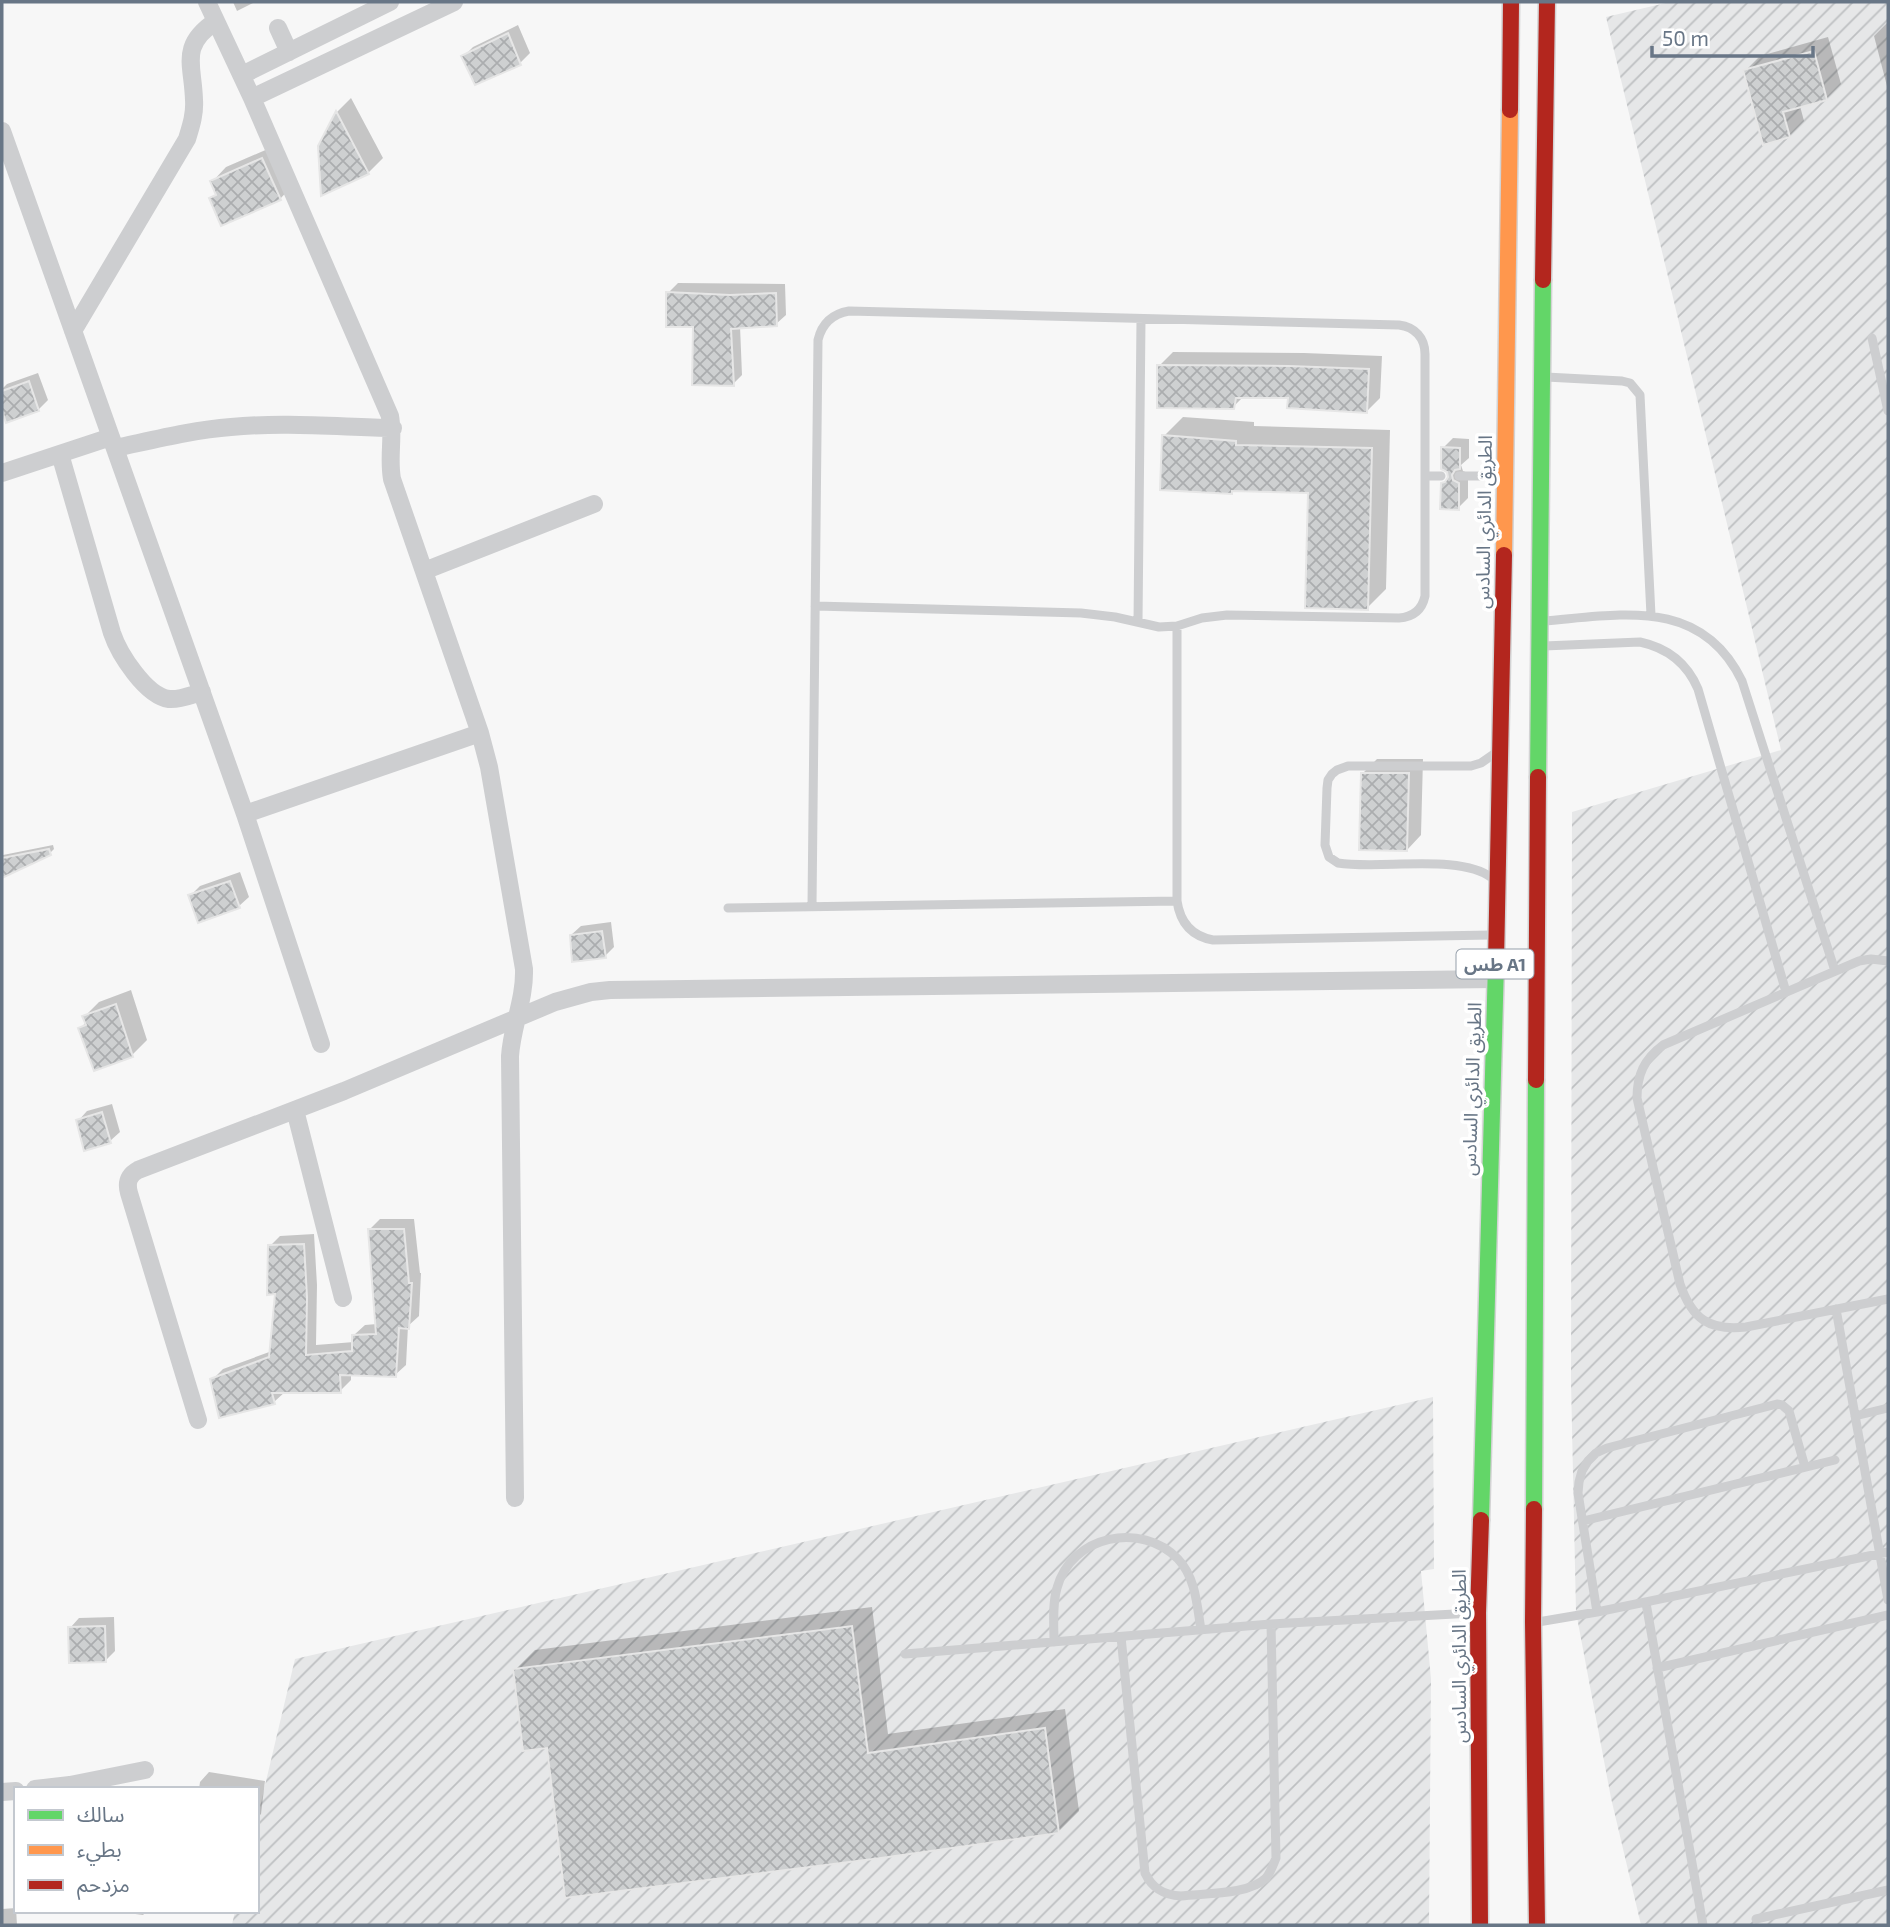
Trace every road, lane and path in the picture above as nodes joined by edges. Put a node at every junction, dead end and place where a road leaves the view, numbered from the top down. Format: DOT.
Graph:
graph roads {
  1 [pos="207,2"];
  2 [pos="390,2"];
  3 [pos="454,2"];
  4 [pos="1511,2"];
  5 [pos="1547,2"];
  6 [pos="216,21"];
  7 [pos="278,28"];
  8 [pos="289,52"];
  9 [pos="242,75"];
  10 [pos="252,98"];
  11 [pos="2,131"];
  12 [pos="1141,319"];
  13 [pos="73,331"];
  14 [pos="1872,338"];
  15 [pos="1541,377"];
  16 [pos="1888,411"];
  17 [pos="393,428"];
  18 [pos="113,442"];
  19 [pos="60,454"];
  20 [pos="2,473"];
  21 [pos="1425,476"];
  22 [pos="1441,476"];
  23 [pos="1460,476"];
  24 [pos="1504,476"];
  25 [pos="594,504"];
  26 [pos="424,571"];
  27 [pos="815,606"];
  28 [pos="1651,615"];
  29 [pos="1138,622"];
  30 [pos="1521,623"];
  31 [pos="1178,625"];
  32 [pos="1520,648"];
  33 [pos="202,692"];
  34 [pos="480,733"];
  35 [pos="1500,748"];
  36 [pos="245,814"];
  37 [pos="1497,884"];
  38 [pos="1177,901"];
  39 [pos="812,906"];
  40 [pos="728,908"];
  41 [pos="1497,935"];
  42 [pos="1888,961"];
  43 [pos="1835,971"];
  44 [pos="1495,979"];
  45 [pos="1786,992"];
  46 [pos="516,1018"];
  47 [pos="320,1045"];
  48 [pos="295,1110"];
  49 [pos="343,1298"];
  50 [pos="1888,1299"];
  51 [pos="1836,1309"];
  52 [pos="1888,1408"];
  53 [pos="1855,1416"];
  54 [pos="198,1420"];
  55 [pos="1835,1460"];
  56 [pos="1805,1467"];
  57 [pos="515,1498"];
  58 [pos="1583,1521"];
  59 [pos="1884,1553"];
  60 [pos="1888,1600"];
  61 [pos="1646,1603"];
  62 [pos="1597,1612"];
  63 [pos="1478,1613"];
  64 [pos="1888,1615"];
  65 [pos="1533,1622"];
  66 [pos="1271,1625"];
  67 [pos="1201,1630"];
  68 [pos="1121,1637"];
  69 [pos="1054,1642"];
  70 [pos="905,1654"];
  71 [pos="1657,1668"];
  72 [pos="145,1770"];
  73 [pos="52,1787"];
  74 [pos="1888,1890"];
  75 [pos="1756,1919"];
  76 [pos="1538,1921"];
  77 [pos="1480,1925"];
  78 [pos="1703,1925"];
  1 -- 6 [label="street"];
  2 -- 8 [label="street"];
  3 -- 10 [label="street"];
  4 -- 24 [label="highway, الطريق الدائري السادس / طس A1"];
  5 -- 15 [label="highway, الطريق الدائري السادس / طس A1"];
  6 -- 9 [label="street"];
  6 -- 13 [label="street"];
  7 -- 8 [label="street"];
  8 -- 9 [label="street"];
  9 -- 10 [label="street"];
  10 -- 17 [label="street"];
  11 -- 13 [label="street"];
  12 -- 21 [label="lane"];
  12 -- 27 [label="lane"];
  12 -- 29 [label="lane"];
  13 -- 18 [label="street"];
  14 -- 16 [label="lane"];
  15 -- 28 [label="lane"];
  15 -- 30 [label="highway, الطريق الدائري السادس / طس A1"];
  17 -- 18 [label="street"];
  17 -- 26 [label="street"];
  18 -- 19 [label="street"];
  18 -- 33 [label="street"];
  19 -- 20 [label="street"];
  19 -- 33 [label="street"];
  21 -- 22 [label="lane"];
  21 -- 31 [label="lane"];
  23 -- 24 [label="lane"];
  24 -- 30 [label="highway, الطريق الدائري السادس / طس A1"];
  25 -- 26 [label="street"];
  26 -- 34 [label="street"];
  27 -- 29 [label="lane"];
  27 -- 39 [label="lane"];
  28 -- 30 [label="lane"];
  28 -- 43 [label="lane"];
  29 -- 31 [label="lane"];
  30 -- 32 [label="highway, الطريق الدائري السادس / طس A1"];
  30 -- 32 [label="highway, الطريق الدائري السادس / طس A1"];
  31 -- 38 [label="lane"];
  32 -- 35 [label="highway, الطريق الدائري السادس / طس A1"];
  32 -- 45 [label="lane"];
  32 -- 65 [label="highway, الطريق الدائري السادس / طس A1"];
  33 -- 36 [label="street"];
  34 -- 36 [label="street"];
  34 -- 46 [label="street"];
  35 -- 37 [label="highway, الطريق الدائري السادس / طس A1"];
  35 -- 37 [label="lane"];
  36 -- 47 [label="street"];
  37 -- 41 [label="highway, الطريق الدائري السادس / طس A1"];
  38 -- 39 [label="lane"];
  38 -- 41 [label="lane"];
  39 -- 40 [label="lane"];
  41 -- 44 [label="highway, الطريق الدائري السادس / طس A1"];
  42 -- 43 [label="lane"];
  43 -- 45 [label="lane"];
  44 -- 46 [label="street"];
  44 -- 63 [label="highway, الطريق الدائري السادس / طس A1"];
  45 -- 51 [label="lane"];
  46 -- 48 [label="street"];
  46 -- 57 [label="street"];
  48 -- 49 [label="street"];
  48 -- 54 [label="street"];
  50 -- 51 [label="lane"];
  51 -- 53 [label="lane"];
  52 -- 53 [label="lane"];
  53 -- 59 [label="lane"];
  55 -- 56 [label="lane"];
  56 -- 58 [label="lane"];
  56 -- 58 [label="lane"];
  58 -- 62 [label="lane"];
  59 -- 60 [label="lane"];
  59 -- 61 [label="lane"];
  61 -- 62 [label="lane"];
  61 -- 71 [label="lane"];
  62 -- 65 [label="lane"];
  63 -- 66 [label="lane"];
  63 -- 77 [label="highway, الطريق الدائري السادس / طس A1"];
  64 -- 71 [label="lane"];
  65 -- 76 [label="highway, الطريق الدائري السادس / طس A1"];
  66 -- 67 [label="lane"];
  66 -- 68 [label="lane"];
  67 -- 68 [label="lane"];
  67 -- 69 [label="lane"];
  68 -- 69 [label="lane"];
  69 -- 70 [label="lane"];
  71 -- 78 [label="lane"];
  72 -- 73 [label="street"];
  74 -- 75 [label="lane"];
}
